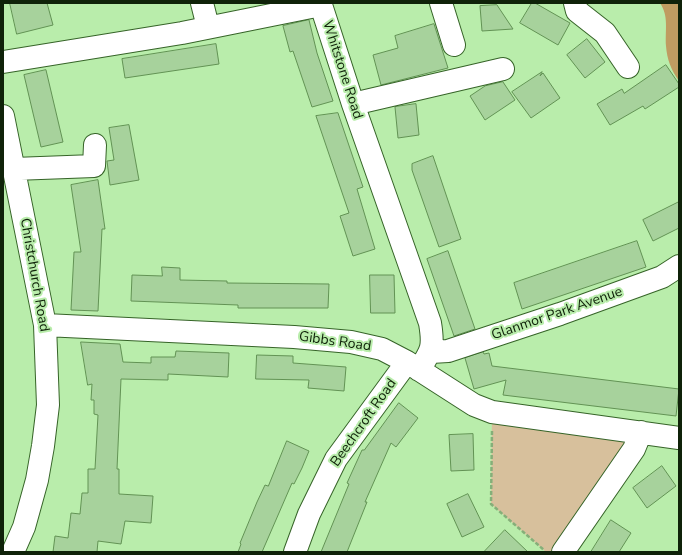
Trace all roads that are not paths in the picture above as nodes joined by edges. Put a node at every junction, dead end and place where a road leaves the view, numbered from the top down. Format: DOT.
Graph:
graph roads {
  1 [pos="202,3"];
  2 [pos="441,3"];
  3 [pos="575,3"];
  4 [pos="327,4"];
  5 [pos="208,28"];
  6 [pos="454,45"];
  7 [pos="3,62"];
  8 [pos="628,67"];
  9 [pos="503,69"];
  10 [pos="353,104"];
  11 [pos="3,116"];
  12 [pos="95,145"];
  13 [pos="14,169"];
  14 [pos="679,266"];
  15 [pos="45,325"];
  16 [pos="431,352"];
  17 [pos="413,366"];
  18 [pos="640,432"];
  19 [pos="679,438"];
  20 [pos="13,552"];
  21 [pos="295,552"];
  22 [pos="563,552"];
  1 -- 5 [label="street"];
  2 -- 6 [label="street"];
  3 -- 8 [label="street"];
  4 -- 5 [label="street, Whitstone Road"];
  4 -- 10 [label="street, Whitstone Road"];
  5 -- 7 [label="street, Whitstone Road"];
  9 -- 10 [label="street"];
  10 -- 16 [label="street, Whitstone Road"];
  11 -- 13 [label="street, Christchurch Road"];
  12 -- 13 [label="street"];
  13 -- 15 [label="street, Christchurch Road"];
  14 -- 16 [label="street, Glanmor Park Avenue"];
  15 -- 17 [label="street, Gibbs Road"];
  15 -- 20 [label="street, Christchurch Road"];
  16 -- 17 [label="street"];
  17 -- 18 [label="street, Gibbs Road"];
  17 -- 21 [label="street, Beechcroft Road"];
  18 -- 19 [label="street, Gibbs Road"];
  18 -- 22 [label="street"];
}
